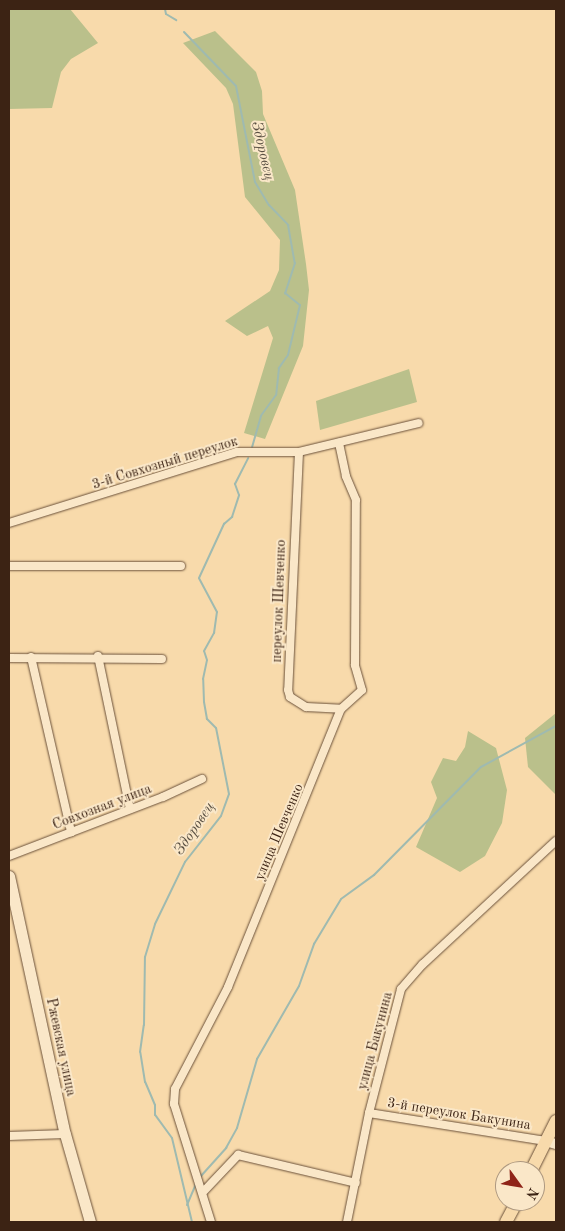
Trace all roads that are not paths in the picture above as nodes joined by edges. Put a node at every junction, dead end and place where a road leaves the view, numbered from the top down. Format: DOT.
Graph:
graph roads {
  1 [pos="419,423"];
  2 [pos="339,443"];
  3 [pos="298,452"];
  4 [pos="9,523"];
  5 [pos="9,566"];
  6 [pos="182,566"];
  7 [pos="98,656"];
  8 [pos="31,657"];
  9 [pos="9,658"];
  10 [pos="162,659"];
  11 [pos="341,709"];
  12 [pos="202,779"];
  13 [pos="130,809"];
  14 [pos="71,832"];
  15 [pos="556,841"];
  16 [pos="9,856"];
  17 [pos="9,876"];
  18 [pos="369,1113"];
  19 [pos="556,1121"];
  20 [pos="65,1134"];
  21 [pos="9,1136"];
  22 [pos="551,1142"];
  23 [pos="538,1161"];
  24 [pos="356,1183"];
  25 [pos="204,1191"];
  26 [pos="213,1221"];
  27 [pos="90,1222"];
  28 [pos="347,1222"];
  1 -- 2 [label="street, 3-й Совхозный переулок"];
  2 -- 3 [label="street, 3-й Совхозный переулок"];
  2 -- 11 [label="street, улица Шевченко"];
  3 -- 4 [label="street, 3-й Совхозный переулок"];
  3 -- 11 [label="street, переулок Шевченко"];
  5 -- 6 [label="street"];
  7 -- 8 [label="street"];
  7 -- 10 [label="street"];
  7 -- 13 [label="street"];
  8 -- 9 [label="street"];
  8 -- 14 [label="street"];
  11 -- 25 [label="street, улица Шевченко"];
  12 -- 13 [label="street, Совхозная улица"];
  13 -- 14 [label="street, Совхозная улица"];
  14 -- 16 [label="street, Совхозная улица"];
  15 -- 18 [label="street, улица Бакунина"];
  17 -- 20 [label="main road, Ржевская улица"];
  18 -- 22 [label="street, 3-й переулок Бакунина"];
  18 -- 24 [label="street, улица Бакунина"];
  19 -- 22 [label="main road"];
  20 -- 21 [label="street"];
  20 -- 27 [label="main road, Ржевская улица"];
  22 -- 23 [label="main road"];
  24 -- 25 [label="street"];
  24 -- 28 [label="street, улица Бакунина"];
  25 -- 26 [label="street, улица Шевченко"];
}
